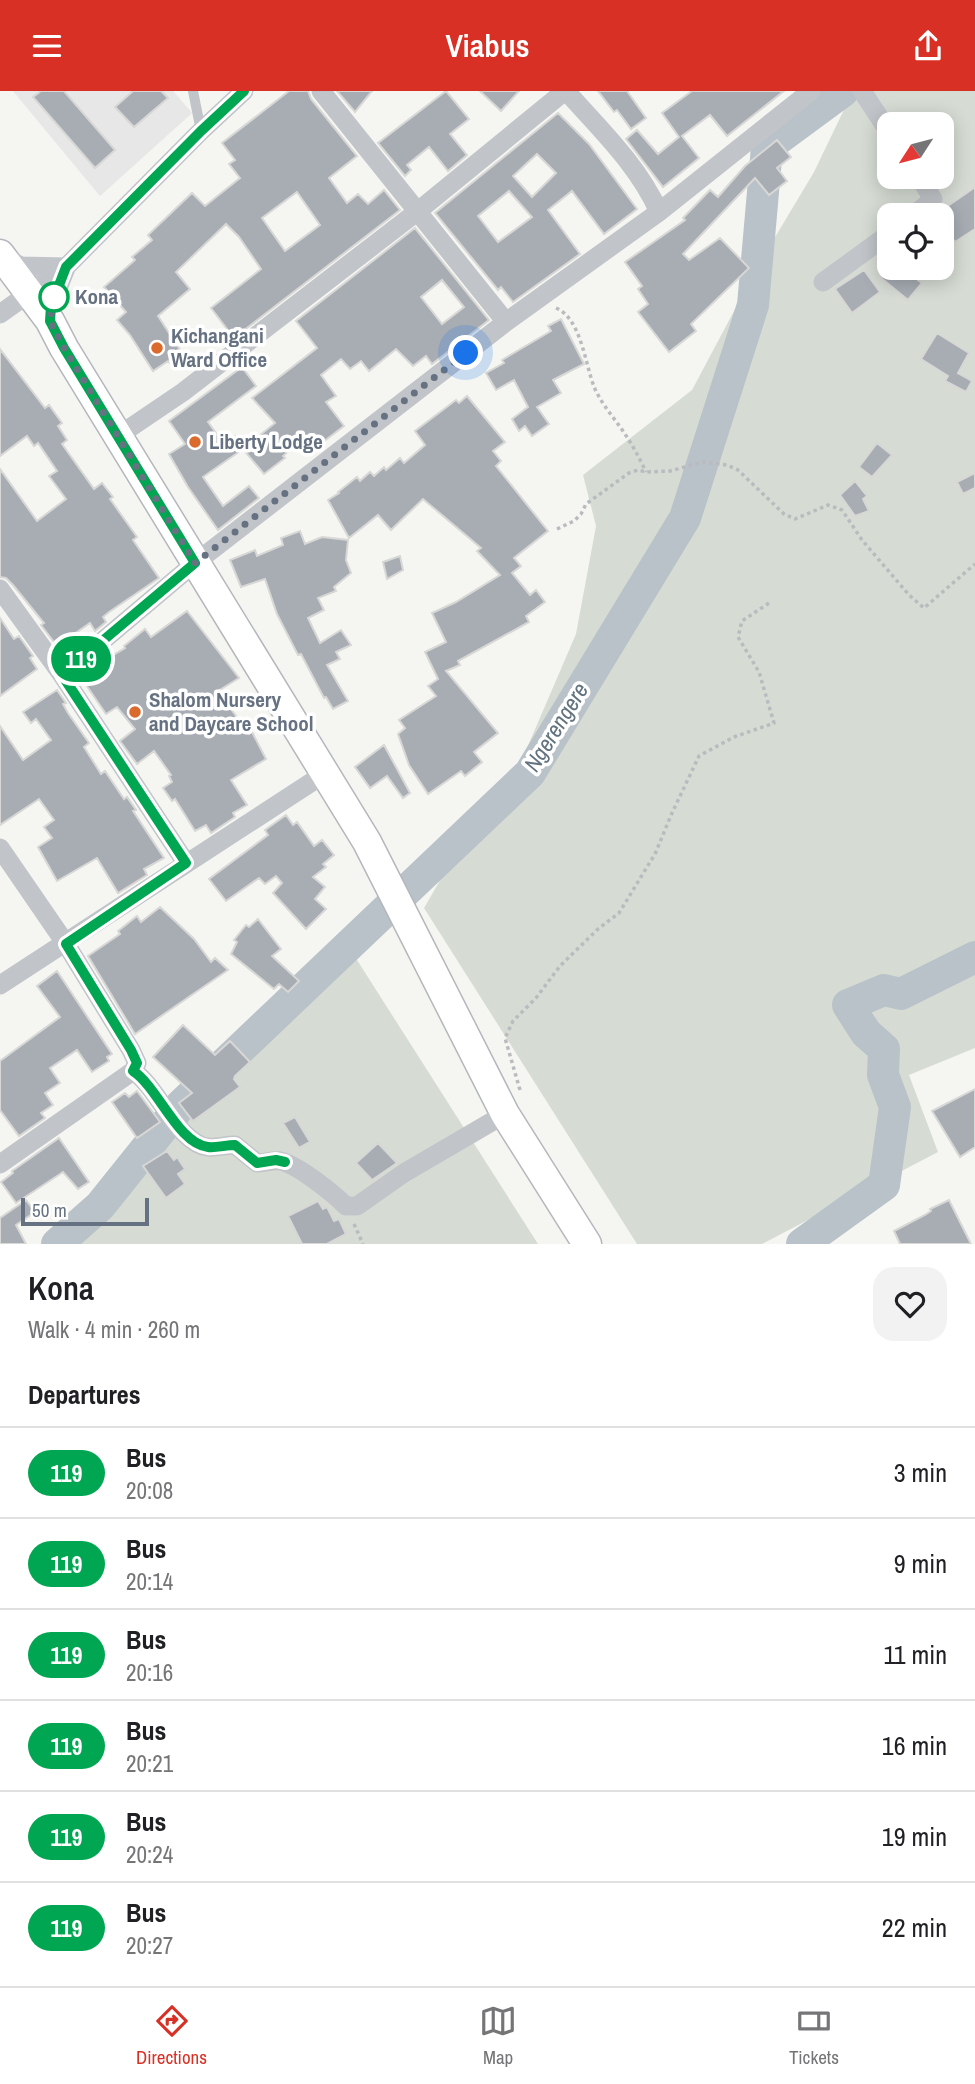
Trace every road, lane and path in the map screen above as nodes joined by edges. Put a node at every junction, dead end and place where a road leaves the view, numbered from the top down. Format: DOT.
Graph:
graph roads {
  1 [pos="193,91"];
  2 [pos="244,91"];
  3 [pos="321,91"];
  4 [pos="566,91"];
  5 [pos="811,91"];
  6 [pos="862,91"];
  7 [pos="877,114"];
  8 [pos="201,131"];
  9 [pos="927,189"];
  10 [pos="928,203"];
  11 [pos="418,211"];
  12 [pos="659,212"];
  13 [pos="877,243"];
  14 [pos="1,255"];
  15 [pos="66,267"];
  16 [pos="823,282"];
  17 [pos="30,292"];
  18 [pos="553,307"];
  19 [pos="0,314"];
  20 [pos="50,321"];
  21 [pos="506,322"];
  22 [pos="118,436"];
  23 [pos="646,472"];
  24 [pos="557,529"];
  25 [pos="195,563"];
  26 [pos="975,564"];
  27 [pos="0,589"];
  28 [pos="769,603"];
  29 [pos="62,675"];
  30 [pos="324,774"];
  31 [pos="0,848"];
  32 [pos="186,863"];
  33 [pos="66,944"];
  34 [pos="0,985"];
  35 [pos="133,1071"];
  36 [pos="513,1105"];
  37 [pos="0,1164"];
  38 [pos="587,1244"];
  1 -- 8 [label="lane"];
  2 -- 8 [label="street"];
  3 -- 11 [label="street"];
  4 -- 11 [label="street"];
  4 -- 12 [label="street"];
  5 -- 12 [label="street"];
  6 -- 7 [label="street"];
  8 -- 15 [label="street"];
  9 -- 10 [label="street"];
  11 -- 21 [label="street"];
  11 -- 22 [label="street"];
  12 -- 21 [label="street"];
  13 -- 16 [label="street"];
  14 -- 15 [label="street"];
  14 -- 17 [label="street"];
  15 -- 17 [label="street"];
  15 -- 20 [label="street"];
  17 -- 19 [label="street"];
  17 -- 20 [label="street"];
  18 -- 23 [label="path"];
  20 -- 22 [label="street"];
  21 -- 25 [label="street"];
  22 -- 25 [label="street"];
  23 -- 24 [label="path"];
  23 -- 26 [label="path"];
  25 -- 29 [label="street"];
  25 -- 30 [label="street"];
  27 -- 29 [label="street"];
  28 -- 36 [label="path"];
  29 -- 32 [label="street"];
  30 -- 32 [label="street"];
  30 -- 36 [label="street"];
  31 -- 33 [label="street"];
  32 -- 33 [label="street"];
  33 -- 34 [label="street"];
  33 -- 35 [label="street"];
  35 -- 36 [label="street"];
  35 -- 37 [label="street"];
  36 -- 38 [label="street"];
}
